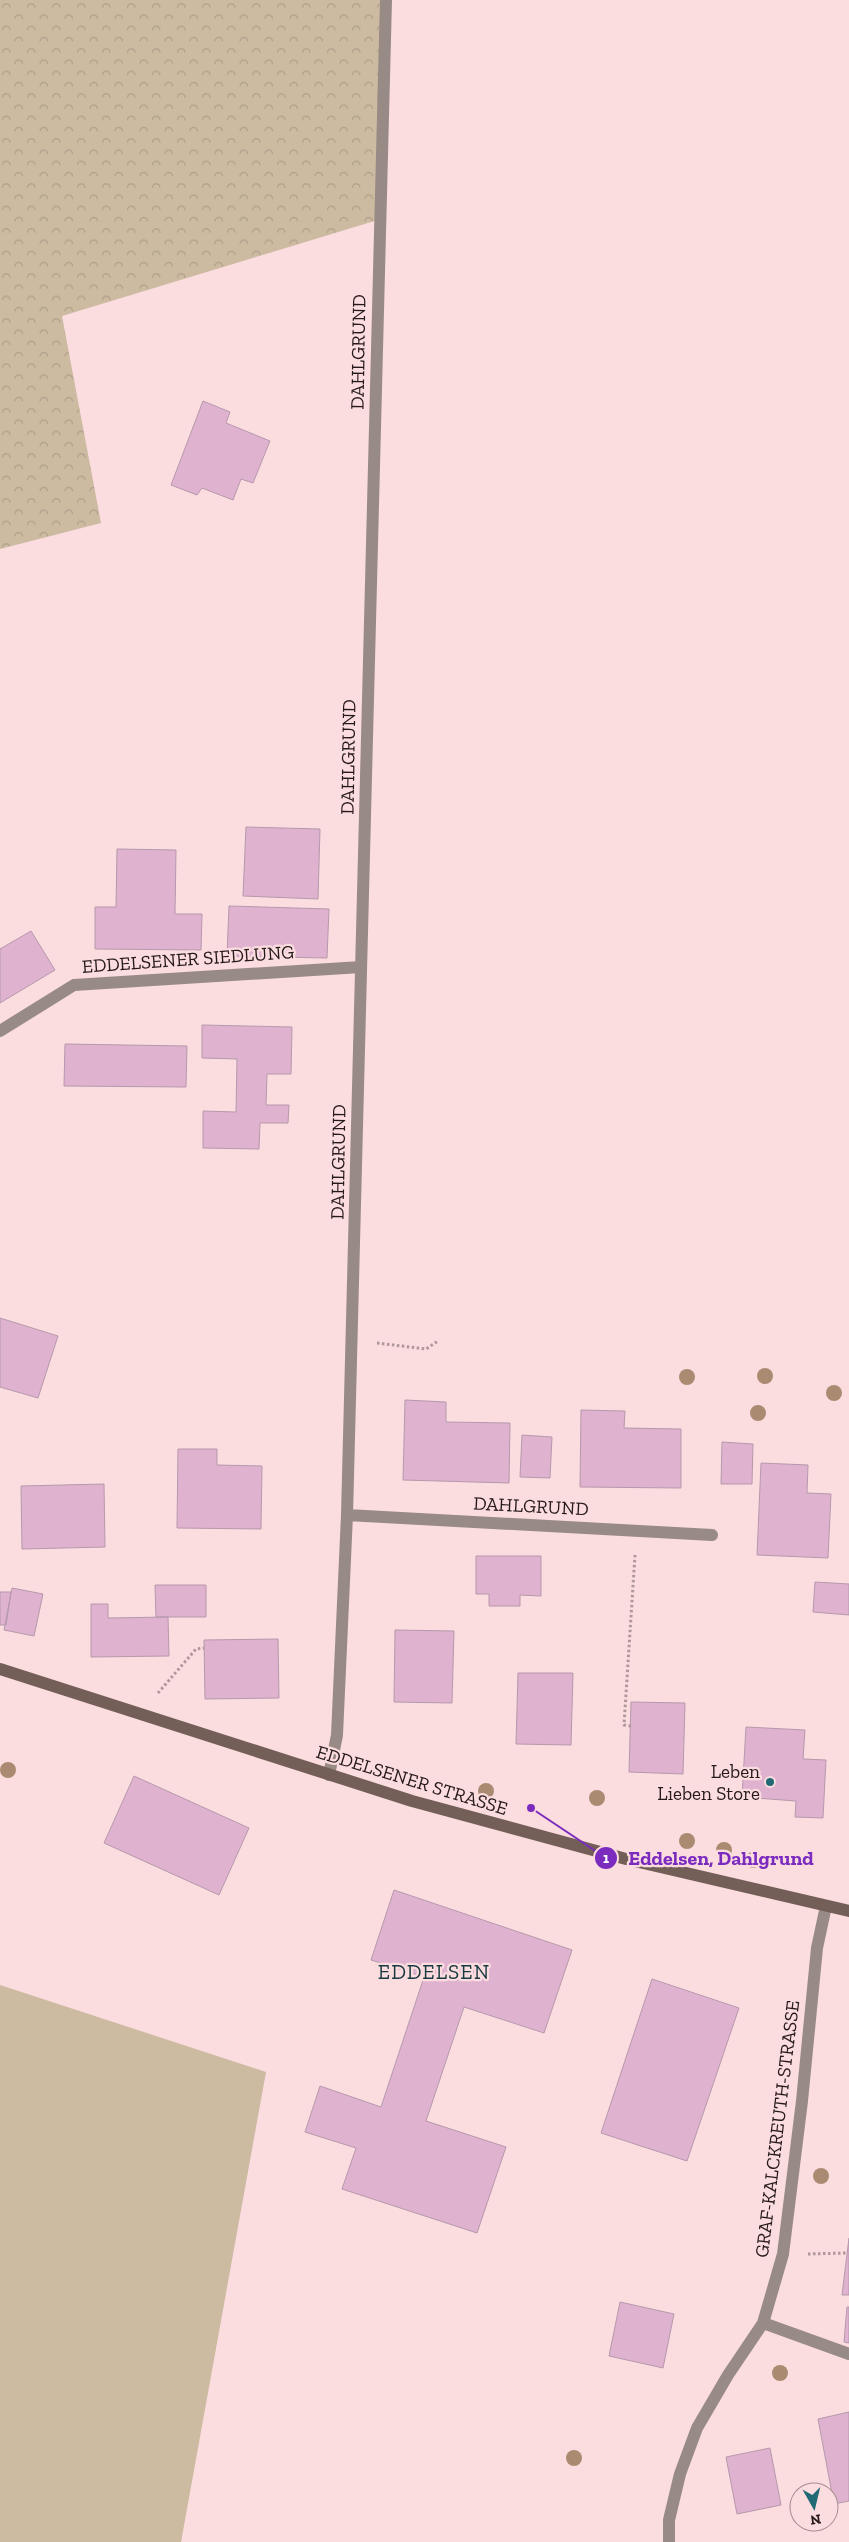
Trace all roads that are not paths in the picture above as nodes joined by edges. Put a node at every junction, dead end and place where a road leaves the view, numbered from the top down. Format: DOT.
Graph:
graph roads {
  1 [pos="386,0"];
  2 [pos="361,967"];
  3 [pos="0,1031"];
  4 [pos="347,1515"];
  5 [pos="712,1535"];
  6 [pos="0,1669"];
  7 [pos="329,1775"];
  8 [pos="826,1906"];
  9 [pos="849,1911"];
  10 [pos="763,2323"];
  11 [pos="849,2354"];
  12 [pos="669,2542"];
  1 -- 2 [label="street, DAHLGRUND"];
  2 -- 3 [label="street, EDDELSENER SIEDLUNG"];
  2 -- 4 [label="street, DAHLGRUND"];
  4 -- 5 [label="street, DAHLGRUND"];
  4 -- 7 [label="street, DAHLGRUND"];
  6 -- 7 [label="street, EDDELSENER STRASSE"];
  7 -- 8 [label="street, EDDELSENER STRASSE"];
  8 -- 9 [label="street, EDDELSENER STRASSE"];
  8 -- 10 [label="street, GRAF-KALCKREUTH-STRASSE"];
  10 -- 11 [label="street"];
  10 -- 12 [label="street, GRAF-KALCKREUTH-STRASSE"];
}
